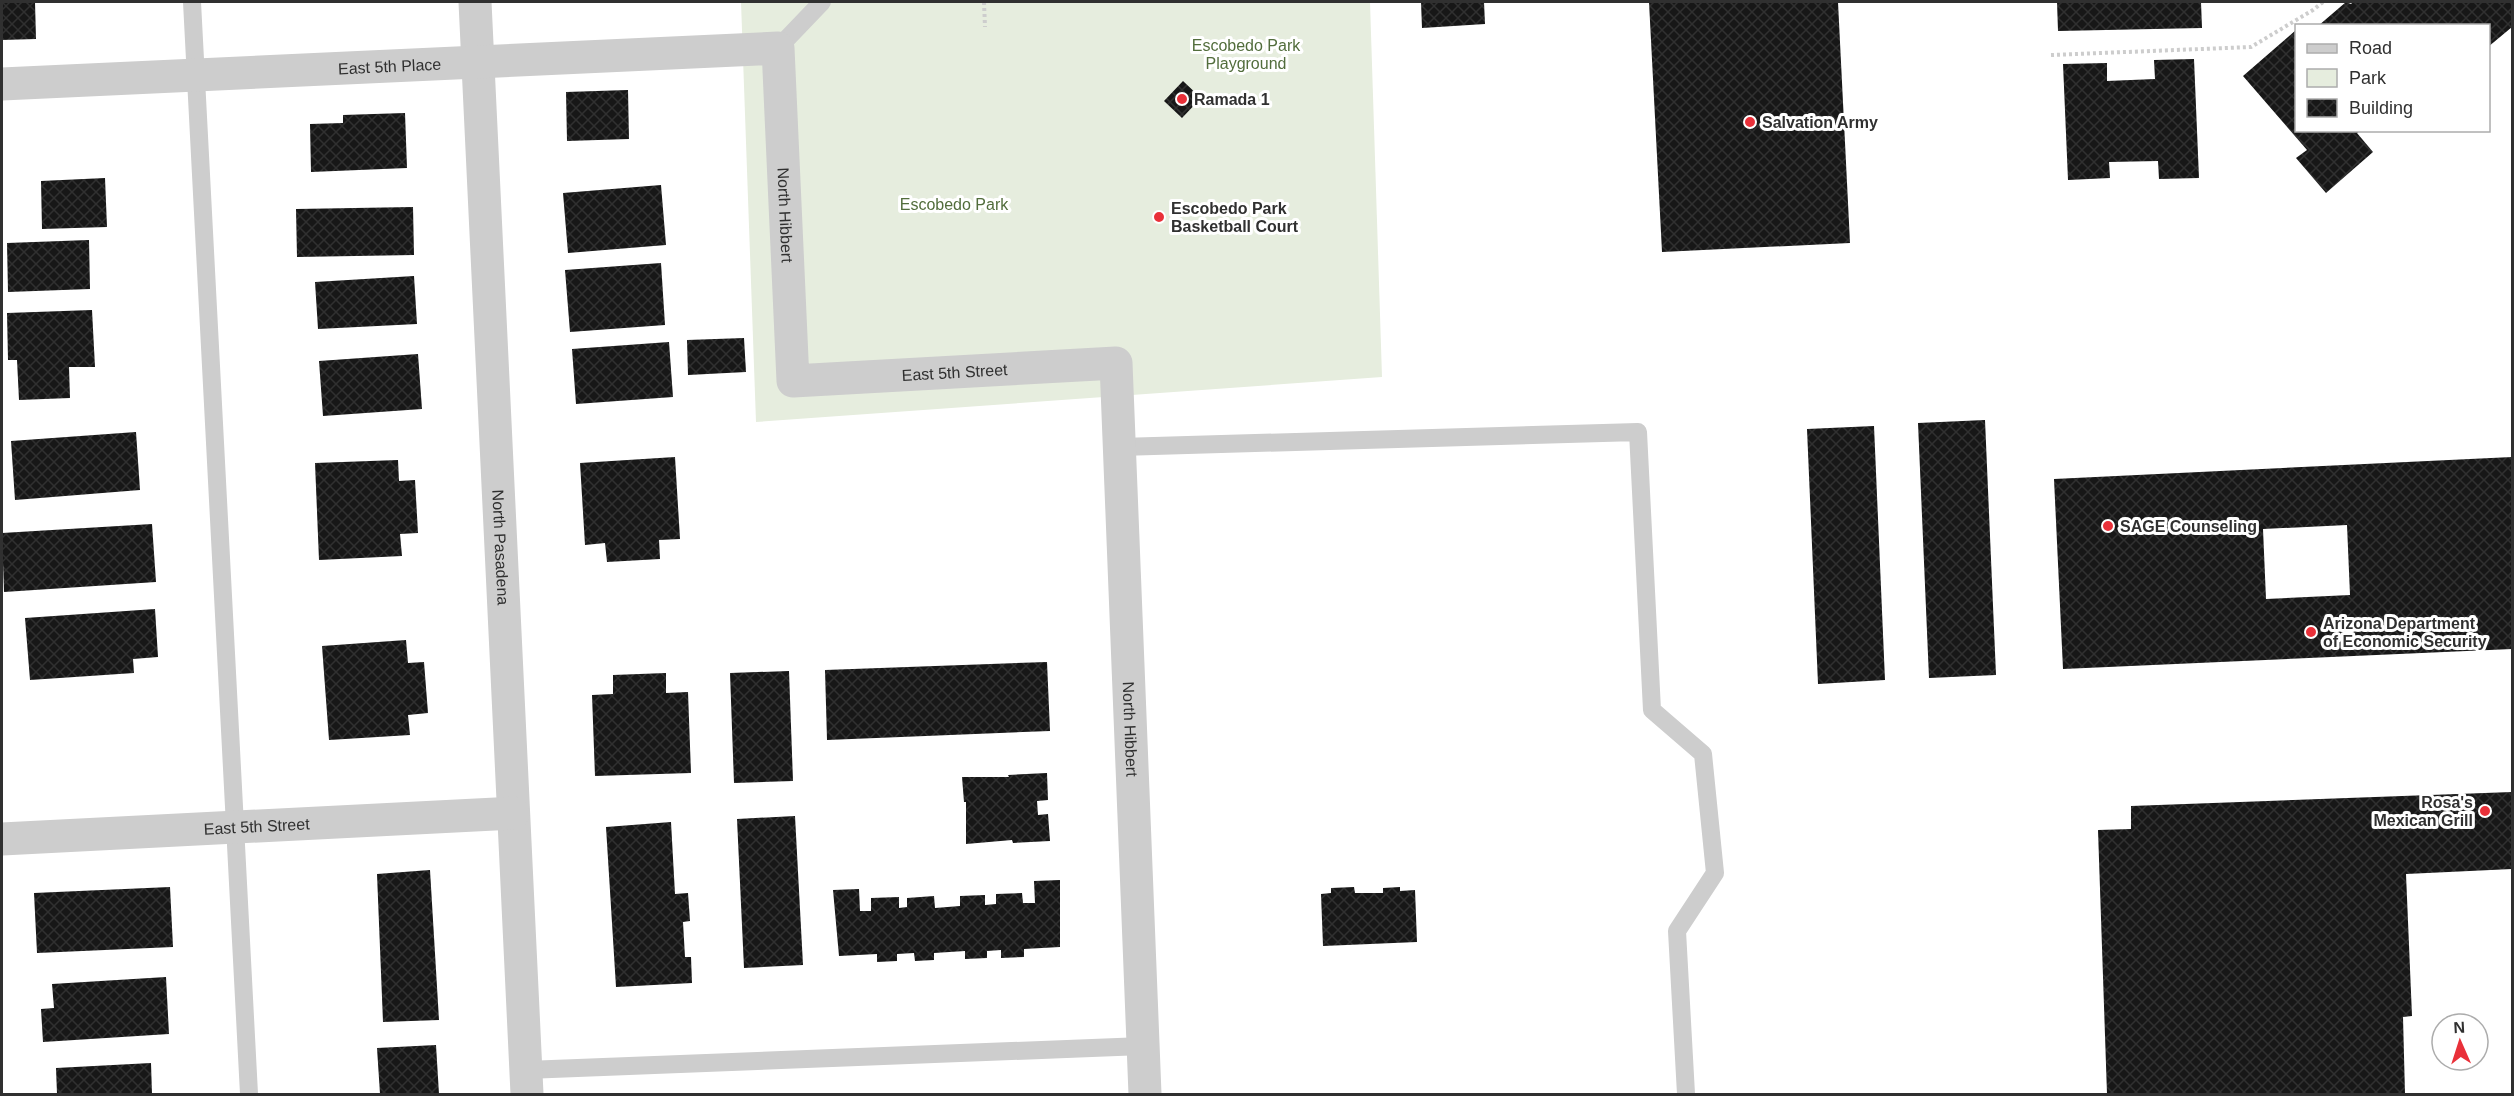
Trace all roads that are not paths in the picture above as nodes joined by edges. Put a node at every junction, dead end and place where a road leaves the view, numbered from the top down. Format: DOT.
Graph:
graph roads {
  1 [pos="192,2"];
  2 [pos="475,2"];
  3 [pos="822,2"];
  4 [pos="778,48"];
  5 [pos="477,62"];
  6 [pos="195,75"];
  7 [pos="2,84"];
  8 [pos="1116,363"];
  9 [pos="793,381"];
  10 [pos="1120,447"];
  11 [pos="513,813"];
  12 [pos="235,827"];
  13 [pos="2,839"];
  14 [pos="1143,1046"];
  15 [pos="526,1082"];
  16 [pos="249,1095"];
  17 [pos="1145,1095"];
  18 [pos="1686,1095"];
  1 -- 6 [label="lane"];
  2 -- 5 [label="street, North Pasadena"];
  3 -- 4 [label="lane"];
  4 -- 5 [label="street, East 5th Place"];
  4 -- 9 [label="street, North Hibbert"];
  5 -- 6 [label="street, East 5th Place"];
  5 -- 11 [label="street, North Pasadena"];
  6 -- 7 [label="street, East 5th Place"];
  6 -- 12 [label="lane"];
  8 -- 9 [label="street, East 5th Street"];
  8 -- 10 [label="street, North Hibbert"];
  10 -- 14 [label="street, North Hibbert"];
  10 -- 18 [label="lane"];
  11 -- 12 [label="street, East 5th Street"];
  11 -- 15 [label="street, North Pasadena"];
  12 -- 13 [label="street, East 5th Street"];
  12 -- 16 [label="lane"];
  14 -- 15 [label="lane"];
  14 -- 17 [label="street, North Hibbert"];
}
